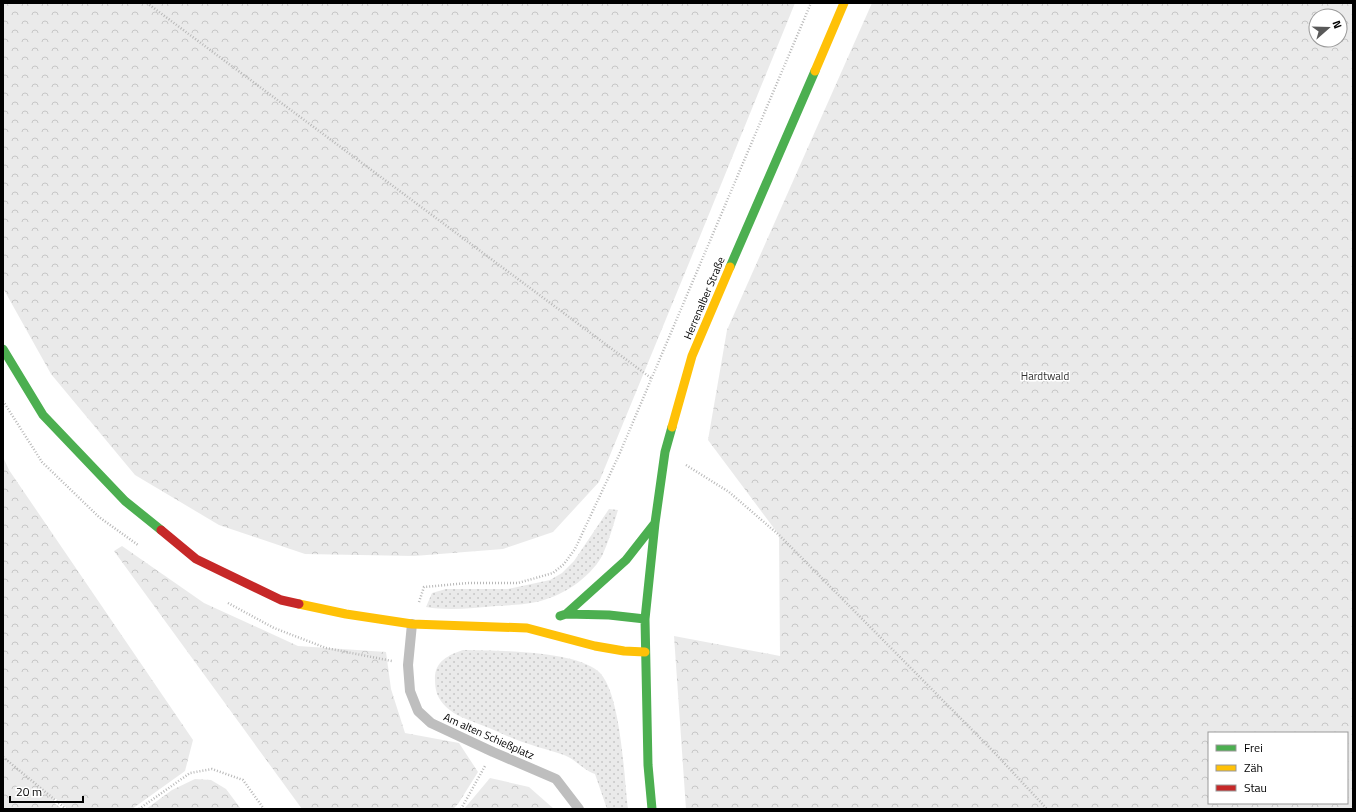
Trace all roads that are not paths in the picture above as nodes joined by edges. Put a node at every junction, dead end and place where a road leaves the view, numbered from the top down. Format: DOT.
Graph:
graph roads {
  1 [pos="844,3"];
  2 [pos="3,349"];
  3 [pos="655,523"];
  4 [pos="566,614"];
  5 [pos="553,619"];
  6 [pos="645,619"];
  7 [pos="540,623"];
  8 [pos="412,624"];
  9 [pos="527,628"];
  10 [pos="645,652"];
  11 [pos="579,809"];
  12 [pos="652,809"];
  1 -- 3 [label="main road, Herrenalber Straße"];
  2 -- 8 [label="main road"];
  3 -- 4 [label="main road"];
  3 -- 6 [label="main road, Herrenalber Straße"];
  4 -- 5 [label="main road"];
  4 -- 6 [label="main road"];
  6 -- 10 [label="main road, Herrenalber Straße"];
  7 -- 9 [label="main road"];
  8 -- 9 [label="main road"];
  8 -- 11 [label="lane, Am alten Schießplatz"];
  9 -- 10 [label="main road"];
  10 -- 12 [label="main road, Herrenalber Straße"];
}
